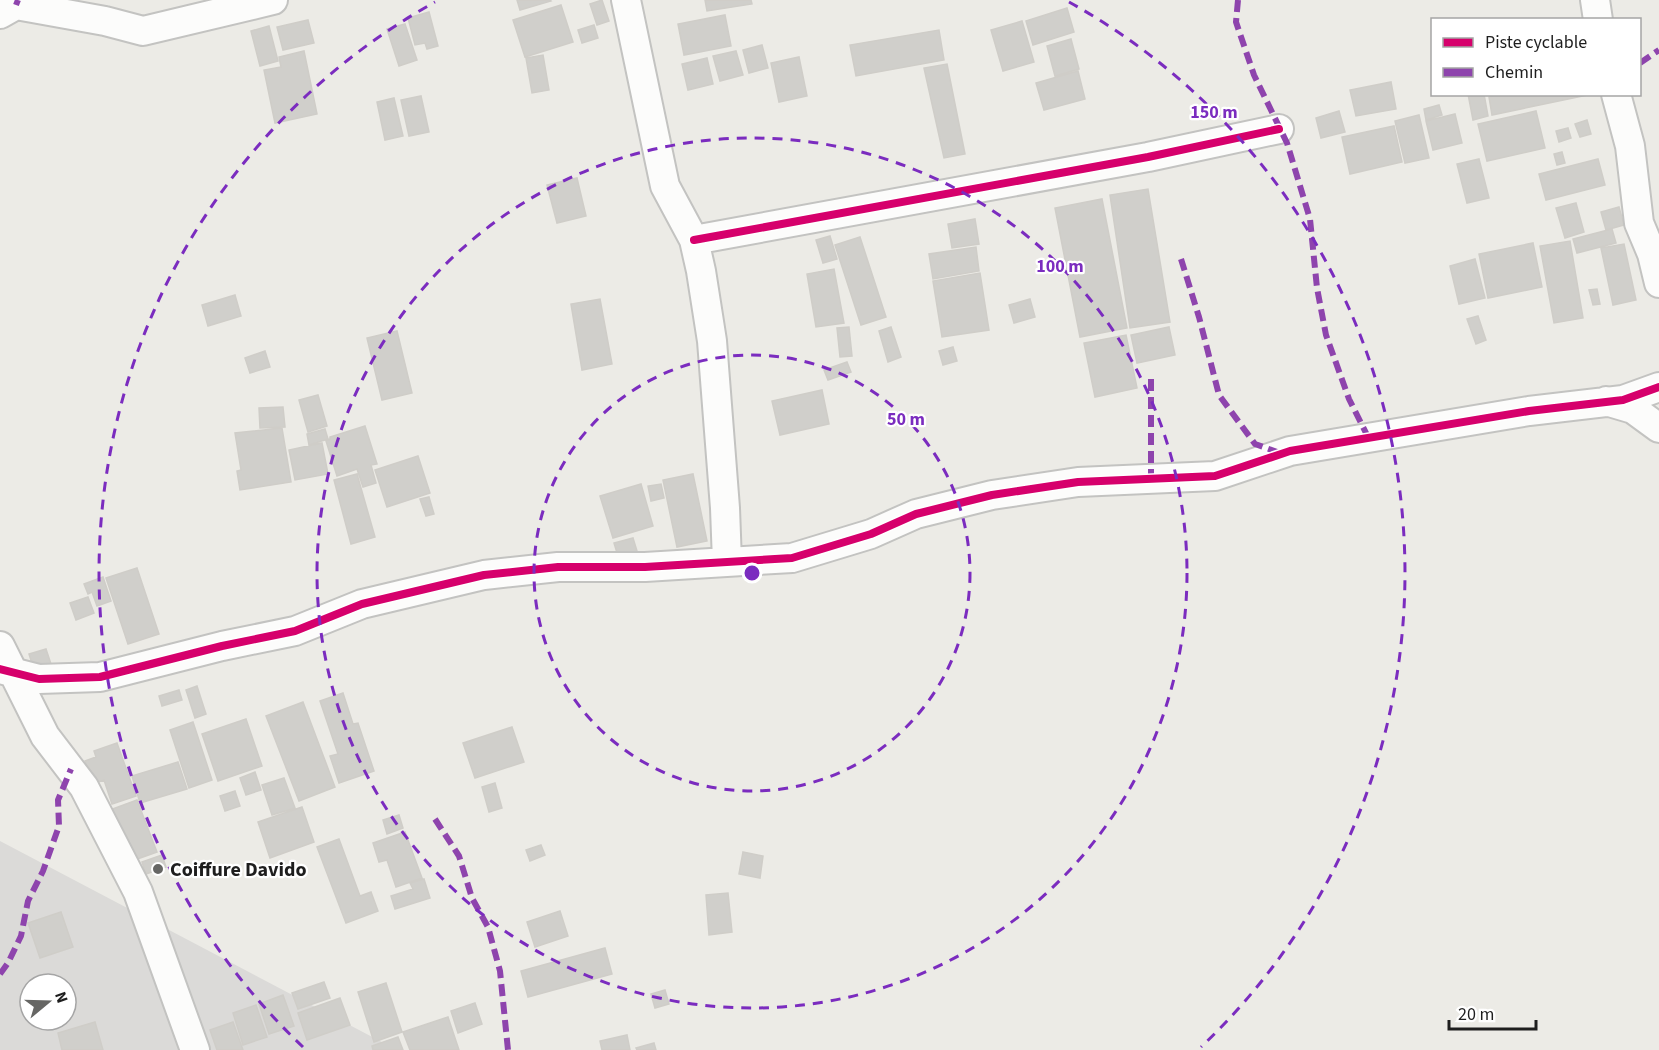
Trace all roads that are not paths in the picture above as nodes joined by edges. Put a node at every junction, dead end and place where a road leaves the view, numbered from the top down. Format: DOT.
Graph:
graph roads {
  1 [pos="273,0"];
  2 [pos="626,0"];
  3 [pos="1595,0"];
  4 [pos="0,14"];
  5 [pos="1598,18"];
  6 [pos="1617,96"];
  7 [pos="1279,129"];
  8 [pos="694,240"];
  9 [pos="1659,283"];
  10 [pos="1659,387"];
  11 [pos="1606,401"];
  12 [pos="1659,428"];
  13 [pos="727,562"];
  14 [pos="0,646"];
  15 [pos="7,671"];
  16 [pos="195,1050"];
  1 -- 4 [label="street"];
  2 -- 8 [label="street"];
  3 -- 5 [label="street"];
  6 -- 9 [label="street"];
  7 -- 8 [label="street"];
  8 -- 13 [label="street"];
  10 -- 11 [label="street"];
  11 -- 12 [label="street"];
  11 -- 13 [label="street"];
  13 -- 15 [label="street"];
  14 -- 15 [label="street"];
  15 -- 16 [label="street"];
}
